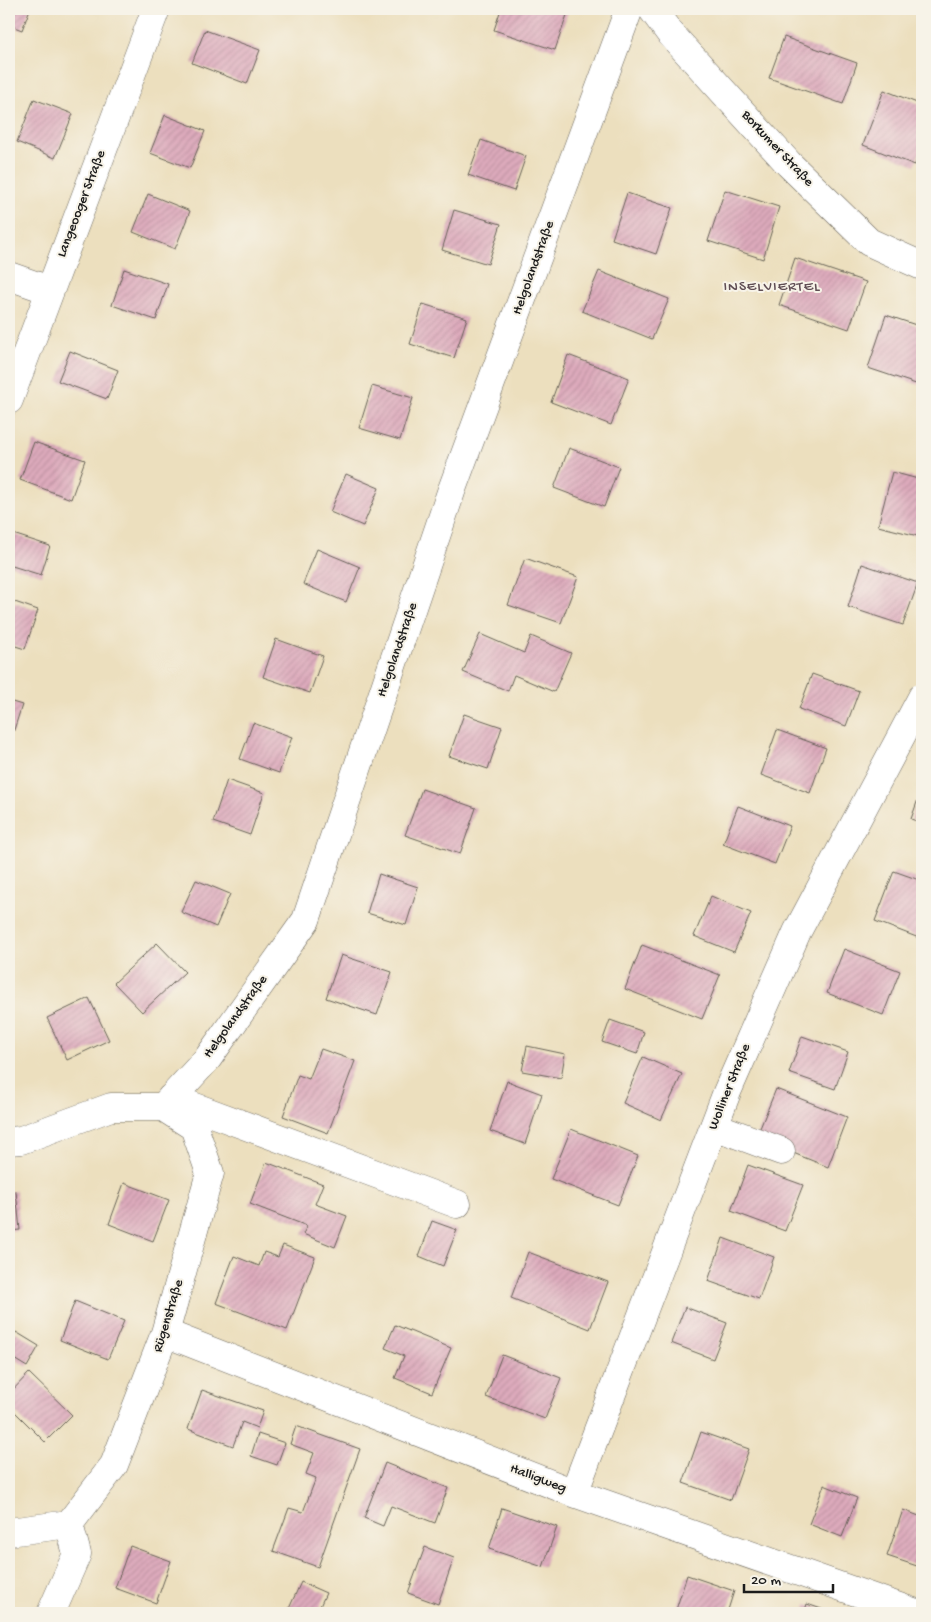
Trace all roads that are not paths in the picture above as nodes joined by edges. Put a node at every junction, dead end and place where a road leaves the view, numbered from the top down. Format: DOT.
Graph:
graph roads {
  1 [pos="156,9"];
  2 [pos="629,9"];
  3 [pos="652,9"];
  4 [pos="922,266"];
  5 [pos="9,276"];
  6 [pos="50,290"];
  7 [pos="9,400"];
  8 [pos="922,697"];
  9 [pos="167,1103"];
  10 [pos="714,1126"];
  11 [pos="9,1141"];
  12 [pos="781,1151"];
  13 [pos="456,1204"];
  14 [pos="165,1333"];
  15 [pos="574,1493"];
  16 [pos="69,1524"];
  17 [pos="9,1532"];
  18 [pos="50,1613"];
  19 [pos="916,1613"];
  1 -- 6 [label="street, Langeooger Straße"];
  2 -- 9 [label="street, Helgolandstraße"];
  3 -- 4 [label="street, Borkumer Straße"];
  5 -- 6 [label="street"];
  6 -- 7 [label="street, Langeooger Straße"];
  8 -- 10 [label="street, Wolliner Straße"];
  9 -- 11 [label="street"];
  9 -- 13 [label="street"];
  9 -- 14 [label="street, Rügenstraße"];
  10 -- 12 [label="street"];
  10 -- 15 [label="street, Wolliner Straße"];
  14 -- 15 [label="street, Halligweg"];
  14 -- 16 [label="street, Rügenstraße"];
  15 -- 19 [label="street, Halligweg"];
  16 -- 17 [label="street"];
  16 -- 18 [label="street"];
}
